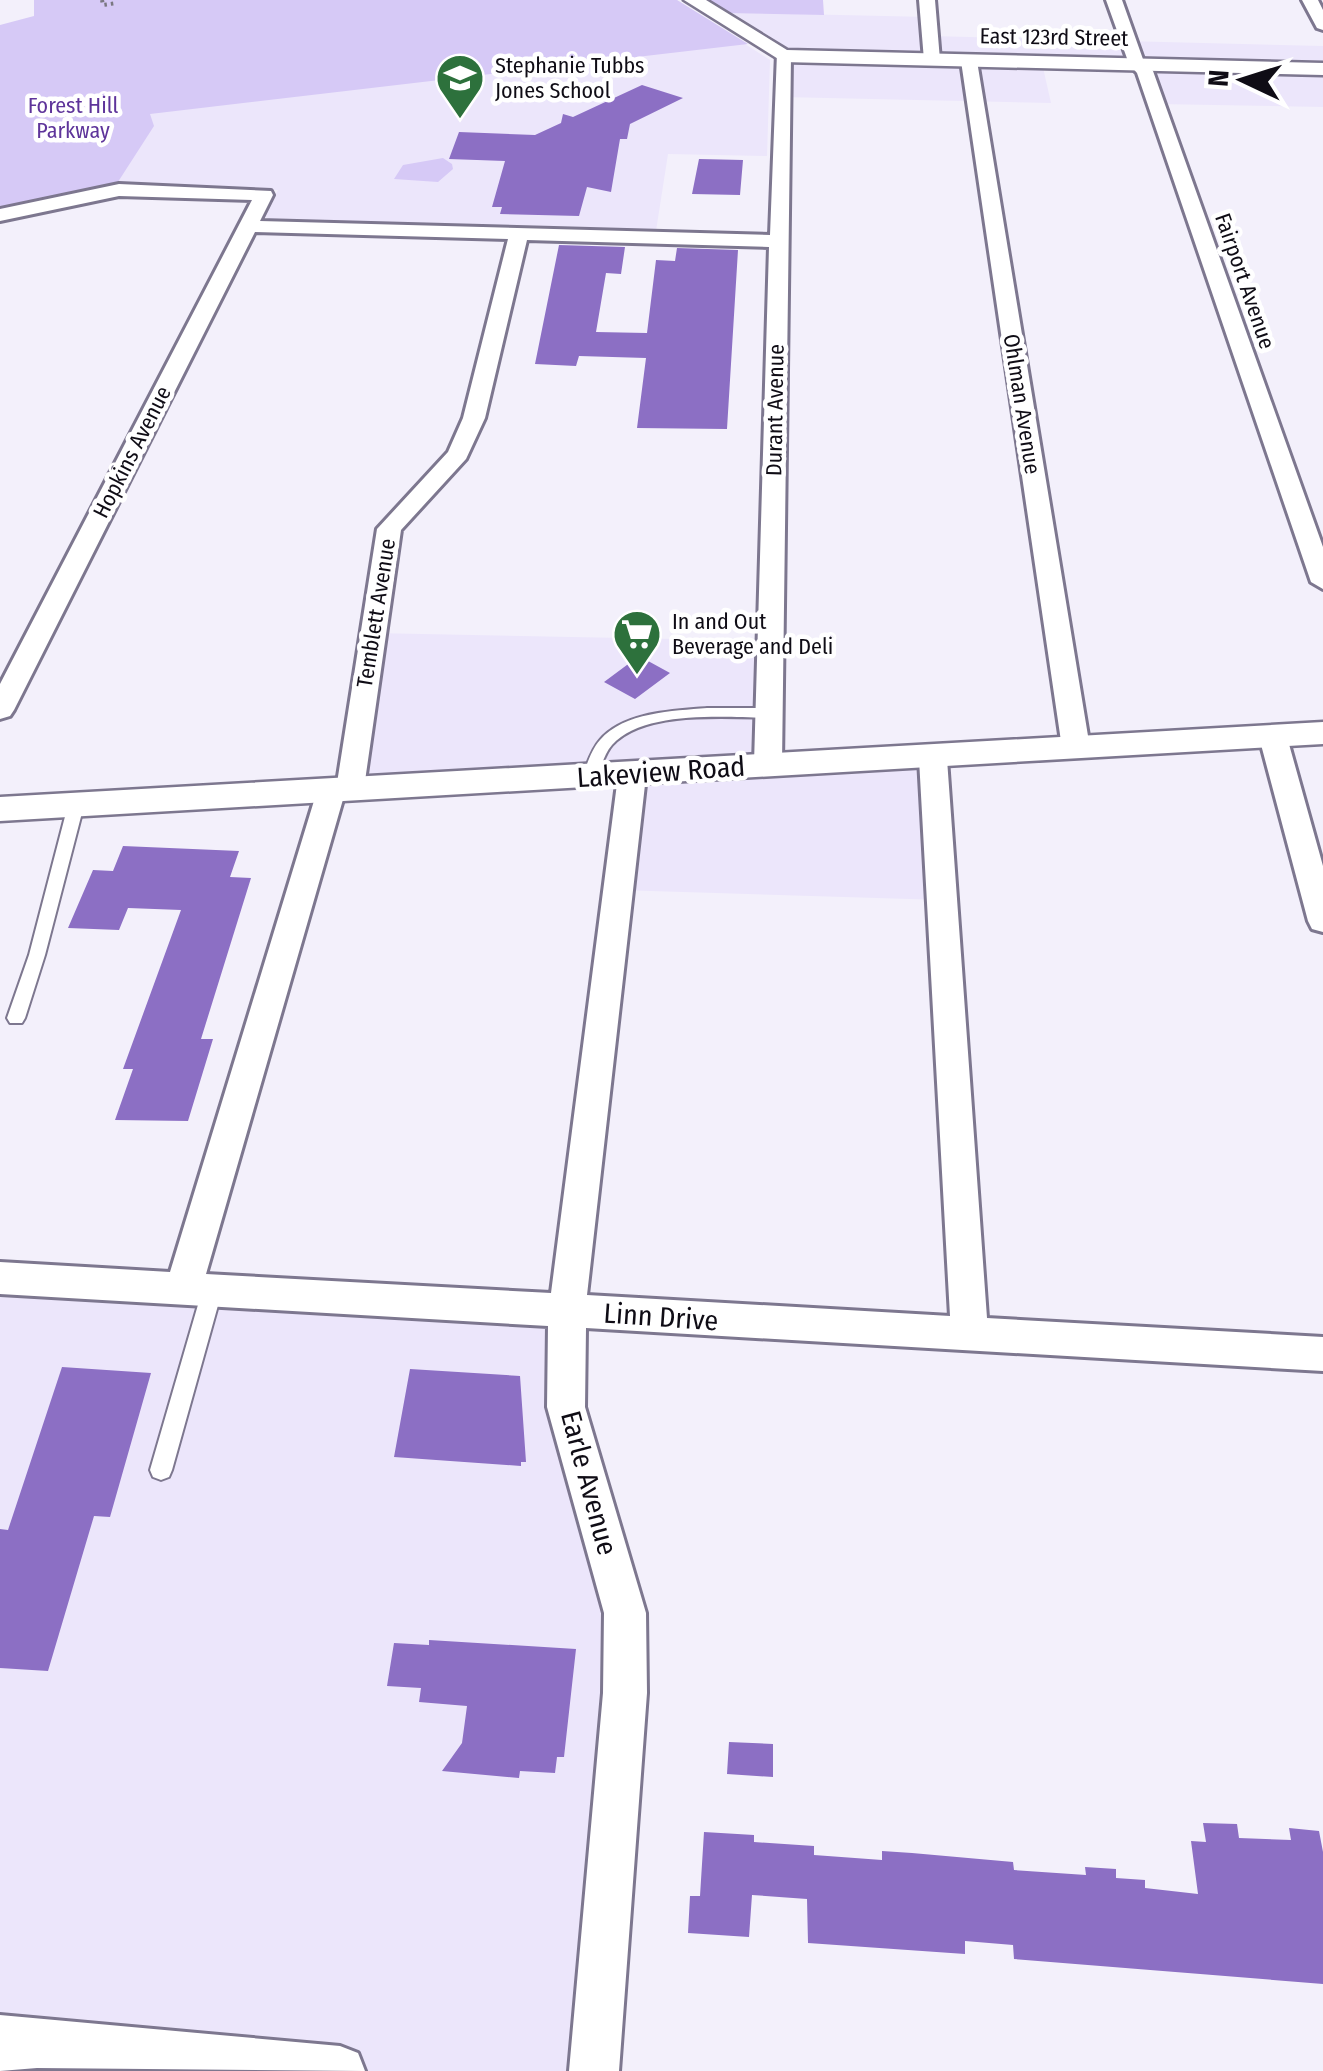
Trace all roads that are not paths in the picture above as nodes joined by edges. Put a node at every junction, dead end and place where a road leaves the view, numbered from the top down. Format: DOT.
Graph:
graph roads {
  1 [pos="692,0"];
  2 [pos="927,0"];
  3 [pos="1114,0"];
  4 [pos="1310,0"];
  5 [pos="1323,25"];
  6 [pos="783,56"];
  7 [pos="932,60"];
  8 [pos="968,61"];
  9 [pos="1137,64"];
  10 [pos="1323,69"];
  11 [pos="0,215"];
  12 [pos="248,226"];
  13 [pos="519,233"];
  14 [pos="779,241"];
  15 [pos="1323,582"];
  16 [pos="0,710"];
  17 [pos="769,712"];
  18 [pos="1323,734"];
  19 [pos="1273,737"];
  20 [pos="1076,748"];
  21 [pos="932,758"];
  22 [pos="768,764"];
  23 [pos="632,776"];
  24 [pos="590,778"];
  25 [pos="340,789"];
  26 [pos="76,805"];
  27 [pos="0,809"];
  28 [pos="1323,921"];
  29 [pos="16,1018"];
  30 [pos="0,1278"];
  31 [pos="198,1290"];
  32 [pos="568,1311"];
  33 [pos="970,1336"];
  34 [pos="1323,1354"];
  35 [pos="161,1470"];
  36 [pos="10,2051"];
  37 [pos="340,2071"];
  38 [pos="594,2071"];
  1 -- 6 [label="street"];
  2 -- 7 [label="street"];
  3 -- 9 [label="street, Fairport Avenue"];
  4 -- 5 [label="street"];
  6 -- 7 [label="street, East 123rd Street"];
  6 -- 14 [label="street, Durant Avenue"];
  7 -- 8 [label="street, East 123rd Street"];
  8 -- 9 [label="street, East 123rd Street"];
  8 -- 20 [label="street, Ohlman Avenue"];
  9 -- 10 [label="street, East 123rd Street"];
  9 -- 15 [label="street, Fairport Avenue"];
  11 -- 12 [label="street, Hopkins Avenue"];
  12 -- 13 [label="street"];
  12 -- 16 [label="street, Hopkins Avenue"];
  13 -- 14 [label="street"];
  13 -- 25 [label="street, Temblett Avenue"];
  14 -- 17 [label="street, Durant Avenue"];
  17 -- 22 [label="street, Durant Avenue"];
  17 -- 24 [label="lane"];
  18 -- 19 [label="street, Lakeview Road"];
  19 -- 20 [label="street, Lakeview Road"];
  19 -- 28 [label="street"];
  20 -- 21 [label="street, Lakeview Road"];
  21 -- 22 [label="street, Lakeview Road"];
  21 -- 33 [label="street"];
  22 -- 23 [label="street, Lakeview Road"];
  23 -- 24 [label="street, Lakeview Road"];
  23 -- 32 [label="street, Earle Avenue"];
  24 -- 25 [label="street, Lakeview Road"];
  25 -- 26 [label="street, Lakeview Road"];
  25 -- 31 [label="street, Temblett Avenue"];
  26 -- 27 [label="street, Lakeview Road"];
  26 -- 29 [label="lane"];
  30 -- 31 [label="street, Linn Drive"];
  31 -- 32 [label="street, Linn Drive"];
  31 -- 35 [label="lane"];
  32 -- 33 [label="street, Linn Drive"];
  32 -- 38 [label="street, Earle Avenue"];
  33 -- 34 [label="street, Linn Drive"];
  36 -- 37 [label="street"];
}
